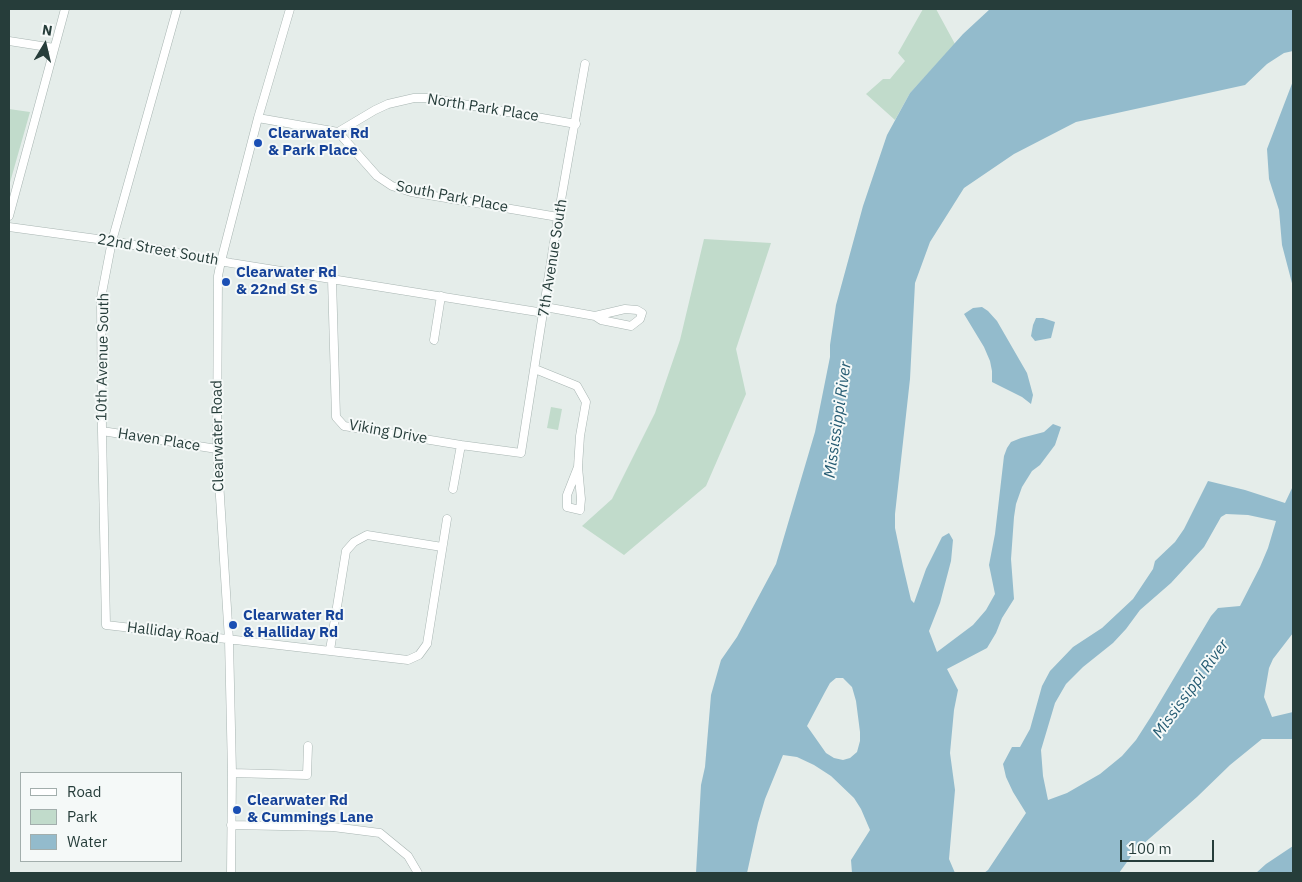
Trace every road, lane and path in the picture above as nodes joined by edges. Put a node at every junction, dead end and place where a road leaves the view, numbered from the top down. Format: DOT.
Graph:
graph roads {
  1 [pos="65,9"];
  2 [pos="177,9"];
  3 [pos="290,9"];
  4 [pos="9,41"];
  5 [pos="54,48"];
  6 [pos="585,64"];
  7 [pos="258,118"];
  8 [pos="576,124"];
  9 [pos="338,132"];
  10 [pos="9,216"];
  11 [pos="558,217"];
  12 [pos="9,227"];
  13 [pos="112,241"];
  14 [pos="221,261"];
  15 [pos="332,279"];
  16 [pos="440,296"];
  17 [pos="544,310"];
  18 [pos="595,316"];
  19 [pos="434,340"];
  20 [pos="535,370"];
  21 [pos="102,431"];
  22 [pos="461,445"];
  23 [pos="217,449"];
  24 [pos="521,452"];
  25 [pos="578,467"];
  26 [pos="453,489"];
  27 [pos="447,519"];
  28 [pos="442,547"];
  29 [pos="106,625"];
  30 [pos="229,640"];
  31 [pos="330,650"];
  32 [pos="308,746"];
  33 [pos="232,774"];
  34 [pos="232,825"];
  35 [pos="231,873"];
  36 [pos="418,873"];
  1 -- 5 [label="street"];
  2 -- 13 [label="street, 10th Avenue South"];
  3 -- 7 [label="street, Clearwater Road"];
  4 -- 5 [label="street"];
  5 -- 10 [label="street"];
  6 -- 8 [label="street, 7th Avenue South"];
  7 -- 9 [label="street"];
  7 -- 14 [label="street, Clearwater Road"];
  8 -- 9 [label="street, North Park Place"];
  8 -- 11 [label="street, 7th Avenue South"];
  9 -- 11 [label="street, South Park Place"];
  11 -- 17 [label="street, 7th Avenue South"];
  12 -- 13 [label="street, 22nd Street South"];
  13 -- 14 [label="street, 22nd Street South"];
  13 -- 21 [label="street, 10th Avenue South"];
  14 -- 15 [label="street, 22nd Street South"];
  14 -- 23 [label="street, Clearwater Road"];
  15 -- 16 [label="street, 22nd Street South"];
  15 -- 22 [label="street, Viking Drive"];
  16 -- 17 [label="street, 22nd Street South"];
  16 -- 19 [label="street"];
  17 -- 18 [label="street, 22nd Street South"];
  17 -- 20 [label="street, 7th Avenue South"];
  18 -- 18 [label="street, 22nd Street South"];
  20 -- 24 [label="street, 7th Avenue South"];
  20 -- 25 [label="street"];
  21 -- 23 [label="street, Haven Place"];
  21 -- 29 [label="street, 10th Avenue South"];
  22 -- 24 [label="street, Viking Drive"];
  22 -- 26 [label="street"];
  23 -- 30 [label="street, Clearwater Road"];
  25 -- 25 [label="street"];
  27 -- 28 [label="street, Halliday Road"];
  28 -- 31 [label="street, Halliday Road"];
  28 -- 31 [label="street"];
  29 -- 30 [label="street, Halliday Road"];
  30 -- 31 [label="street, Halliday Road"];
  30 -- 33 [label="street, Clearwater Road"];
  32 -- 33 [label="street"];
  33 -- 34 [label="street, Clearwater Road"];
  34 -- 35 [label="street, Clearwater Road"];
  34 -- 36 [label="street"];
}
